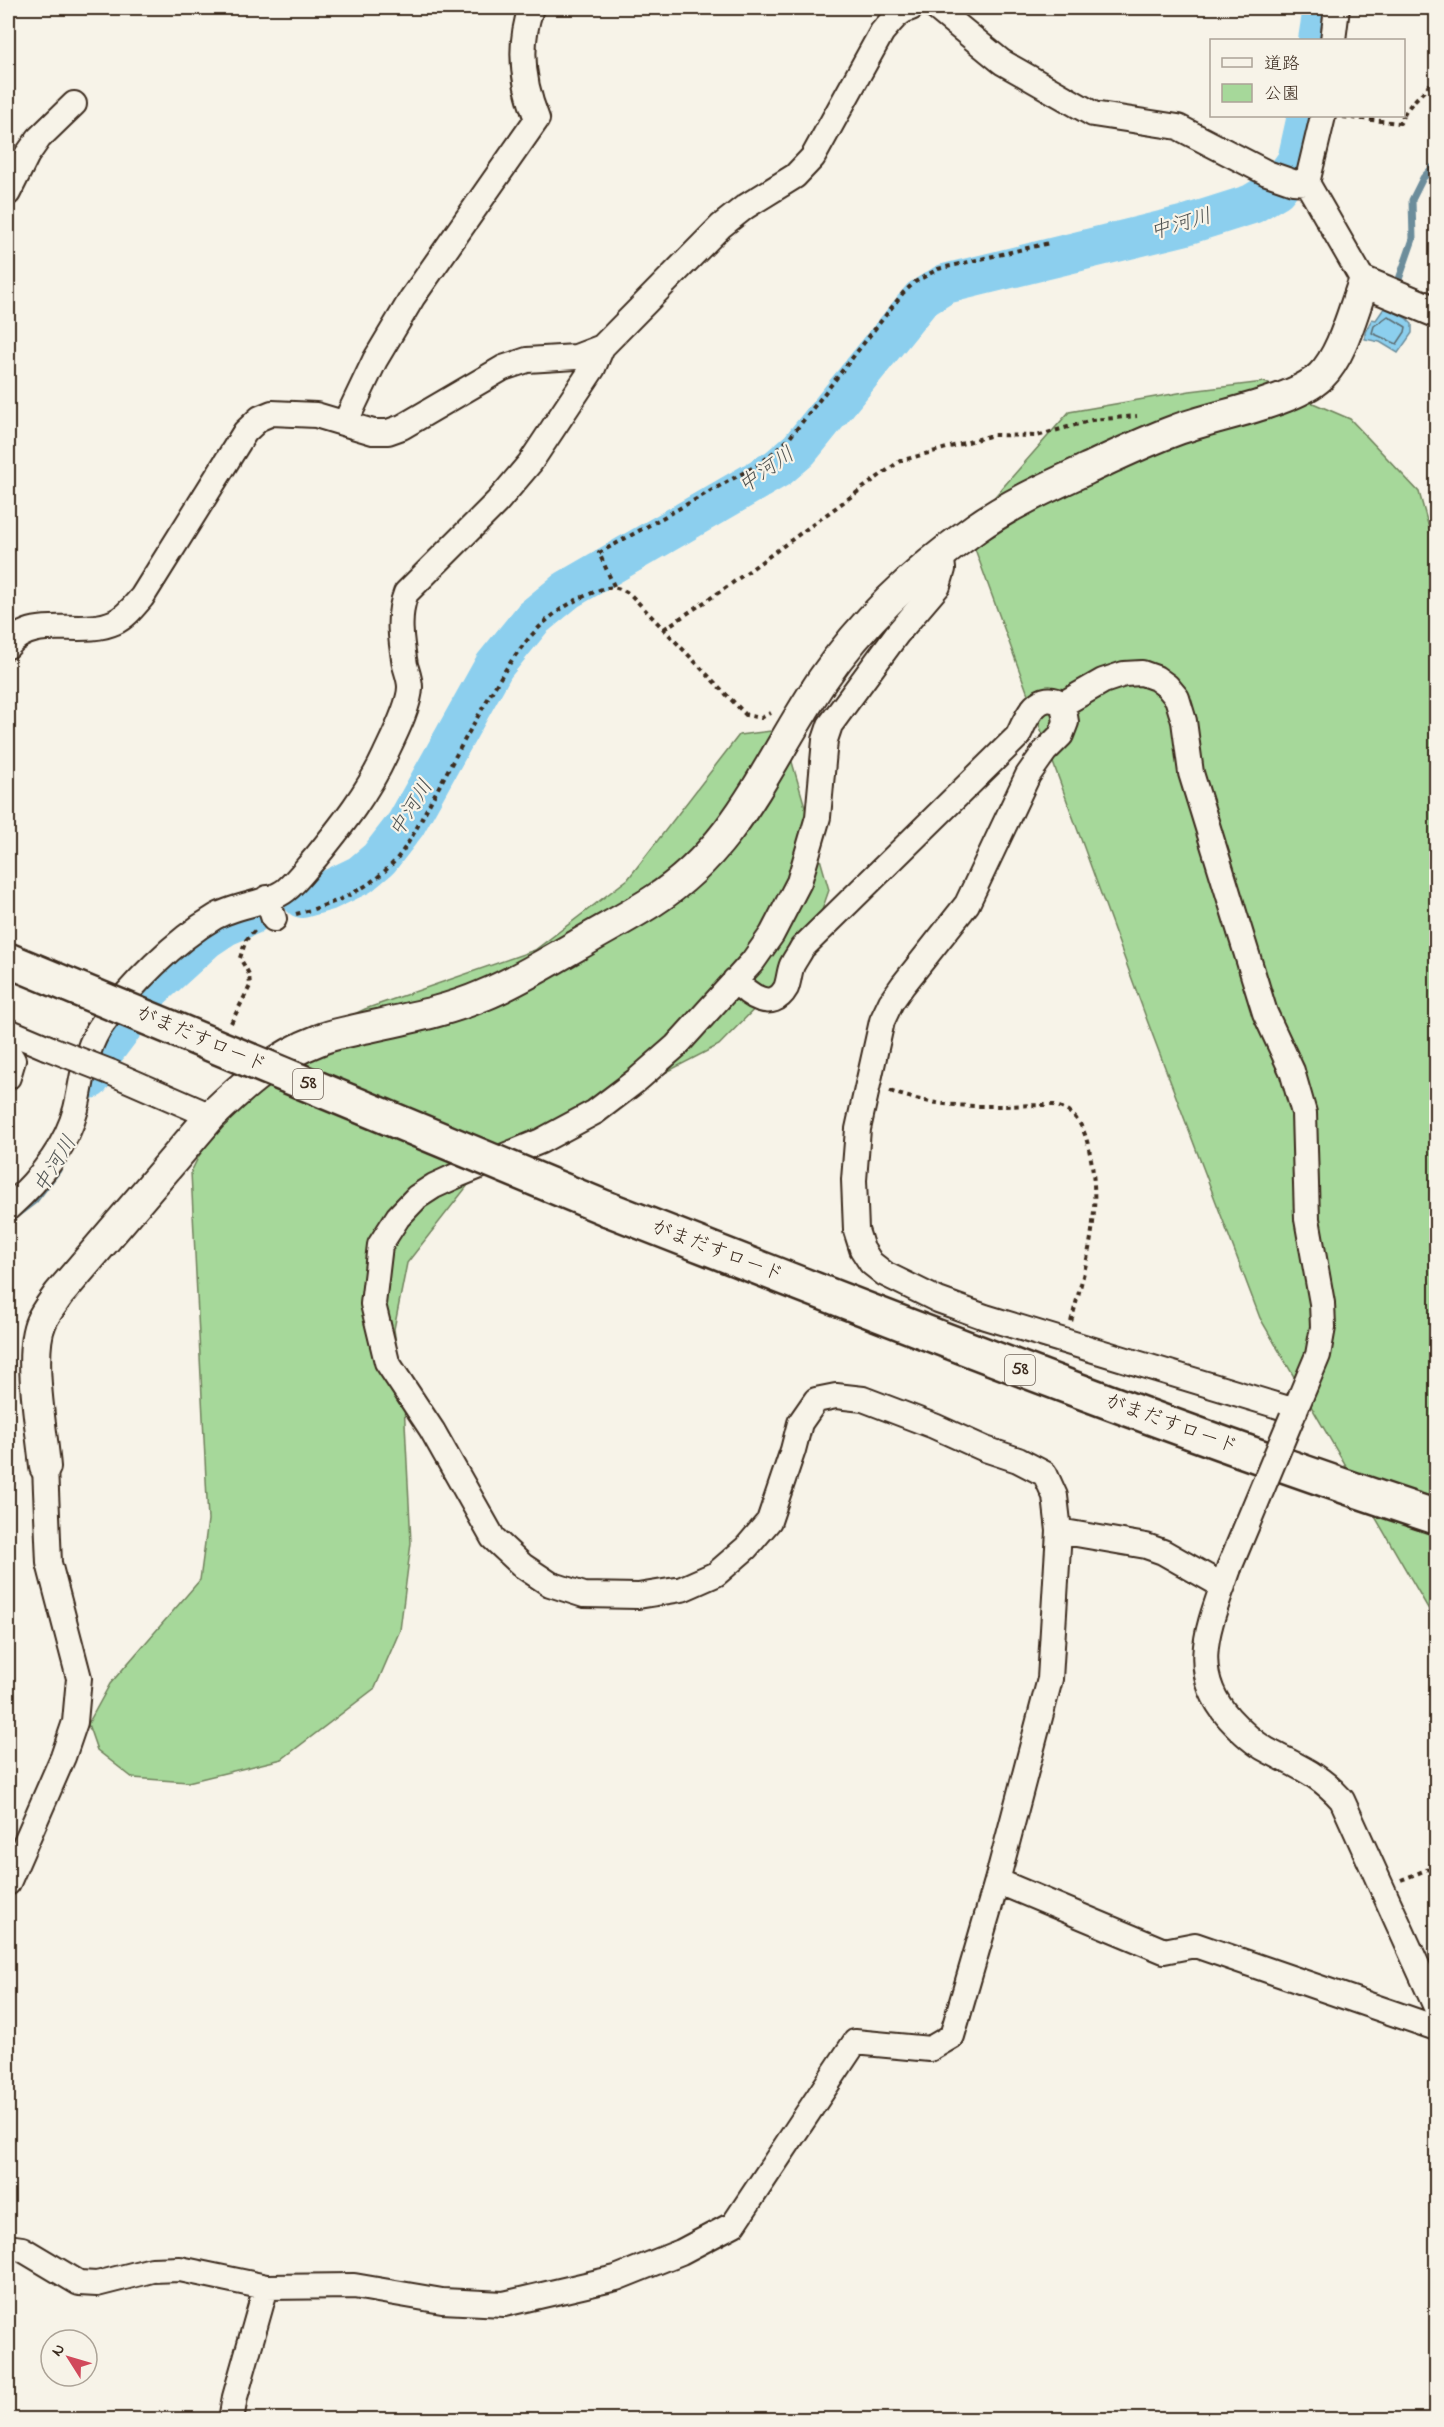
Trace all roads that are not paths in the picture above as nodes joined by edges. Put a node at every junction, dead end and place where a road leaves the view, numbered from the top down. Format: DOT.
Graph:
graph roads {
  1 [pos="531,8"];
  2 [pos="911,8"];
  3 [pos="936,8"];
  4 [pos="1337,8"];
  5 [pos="1333,39"];
  6 [pos="74,104"];
  7 [pos="1323,117"];
  8 [pos="1300,182"];
  9 [pos="8,193"];
  10 [pos="1364,282"];
  11 [pos="1437,312"];
  12 [pos="602,347"];
  13 [pos="345,423"];
  14 [pos="941,553"];
  15 [pos="8,646"];
  16 [pos="1063,704"];
  17 [pos="8,960"];
  18 [pos="735,980"];
  19 [pos="8,1031"];
  20 [pos="8,1052"];
  21 [pos="8,1077"];
  22 [pos="211,1116"];
  23 [pos="8,1208"];
  24 [pos="1294,1414"];
  25 [pos="45,1467"];
  26 [pos="1437,1517"];
  27 [pos="1059,1531"];
  28 [pos="1226,1577"];
  29 [pos="997,1881"];
  30 [pos="8,1883"];
  31 [pos="1437,2007"];
  32 [pos="1437,2028"];
  33 [pos="8,2247"];
  34 [pos="266,2287"];
  35 [pos="231,2420"];
  1 -- 13 [label="street"];
  2 -- 12 [label="street"];
  3 -- 8 [label="street"];
  4 -- 5 [label="street"];
  6 -- 9 [label="street"];
  7 -- 8 [label="street"];
  8 -- 10 [label="street"];
  10 -- 11 [label="street"];
  10 -- 14 [label="street"];
  12 -- 13 [label="street"];
  12 -- 23 [label="street"];
  13 -- 15 [label="street"];
  14 -- 18 [label="street"];
  14 -- 22 [label="street"];
  16 -- 18 [label="street"];
  16 -- 24 [label="street"];
  16 -- 24 [label="street"];
  17 -- 26 [label="highway, がまだすロード / 58, bridge"];
  18 -- 27 [label="street"];
  19 -- 22 [label="street, bridge"];
  20 -- 21 [label="street"];
  22 -- 25 [label="street"];
  24 -- 28 [label="street, bridge"];
  25 -- 30 [label="street"];
  27 -- 28 [label="street"];
  27 -- 29 [label="street"];
  28 -- 31 [label="street"];
  29 -- 32 [label="street"];
  29 -- 34 [label="street"];
  33 -- 34 [label="street"];
  34 -- 35 [label="street"];
}
